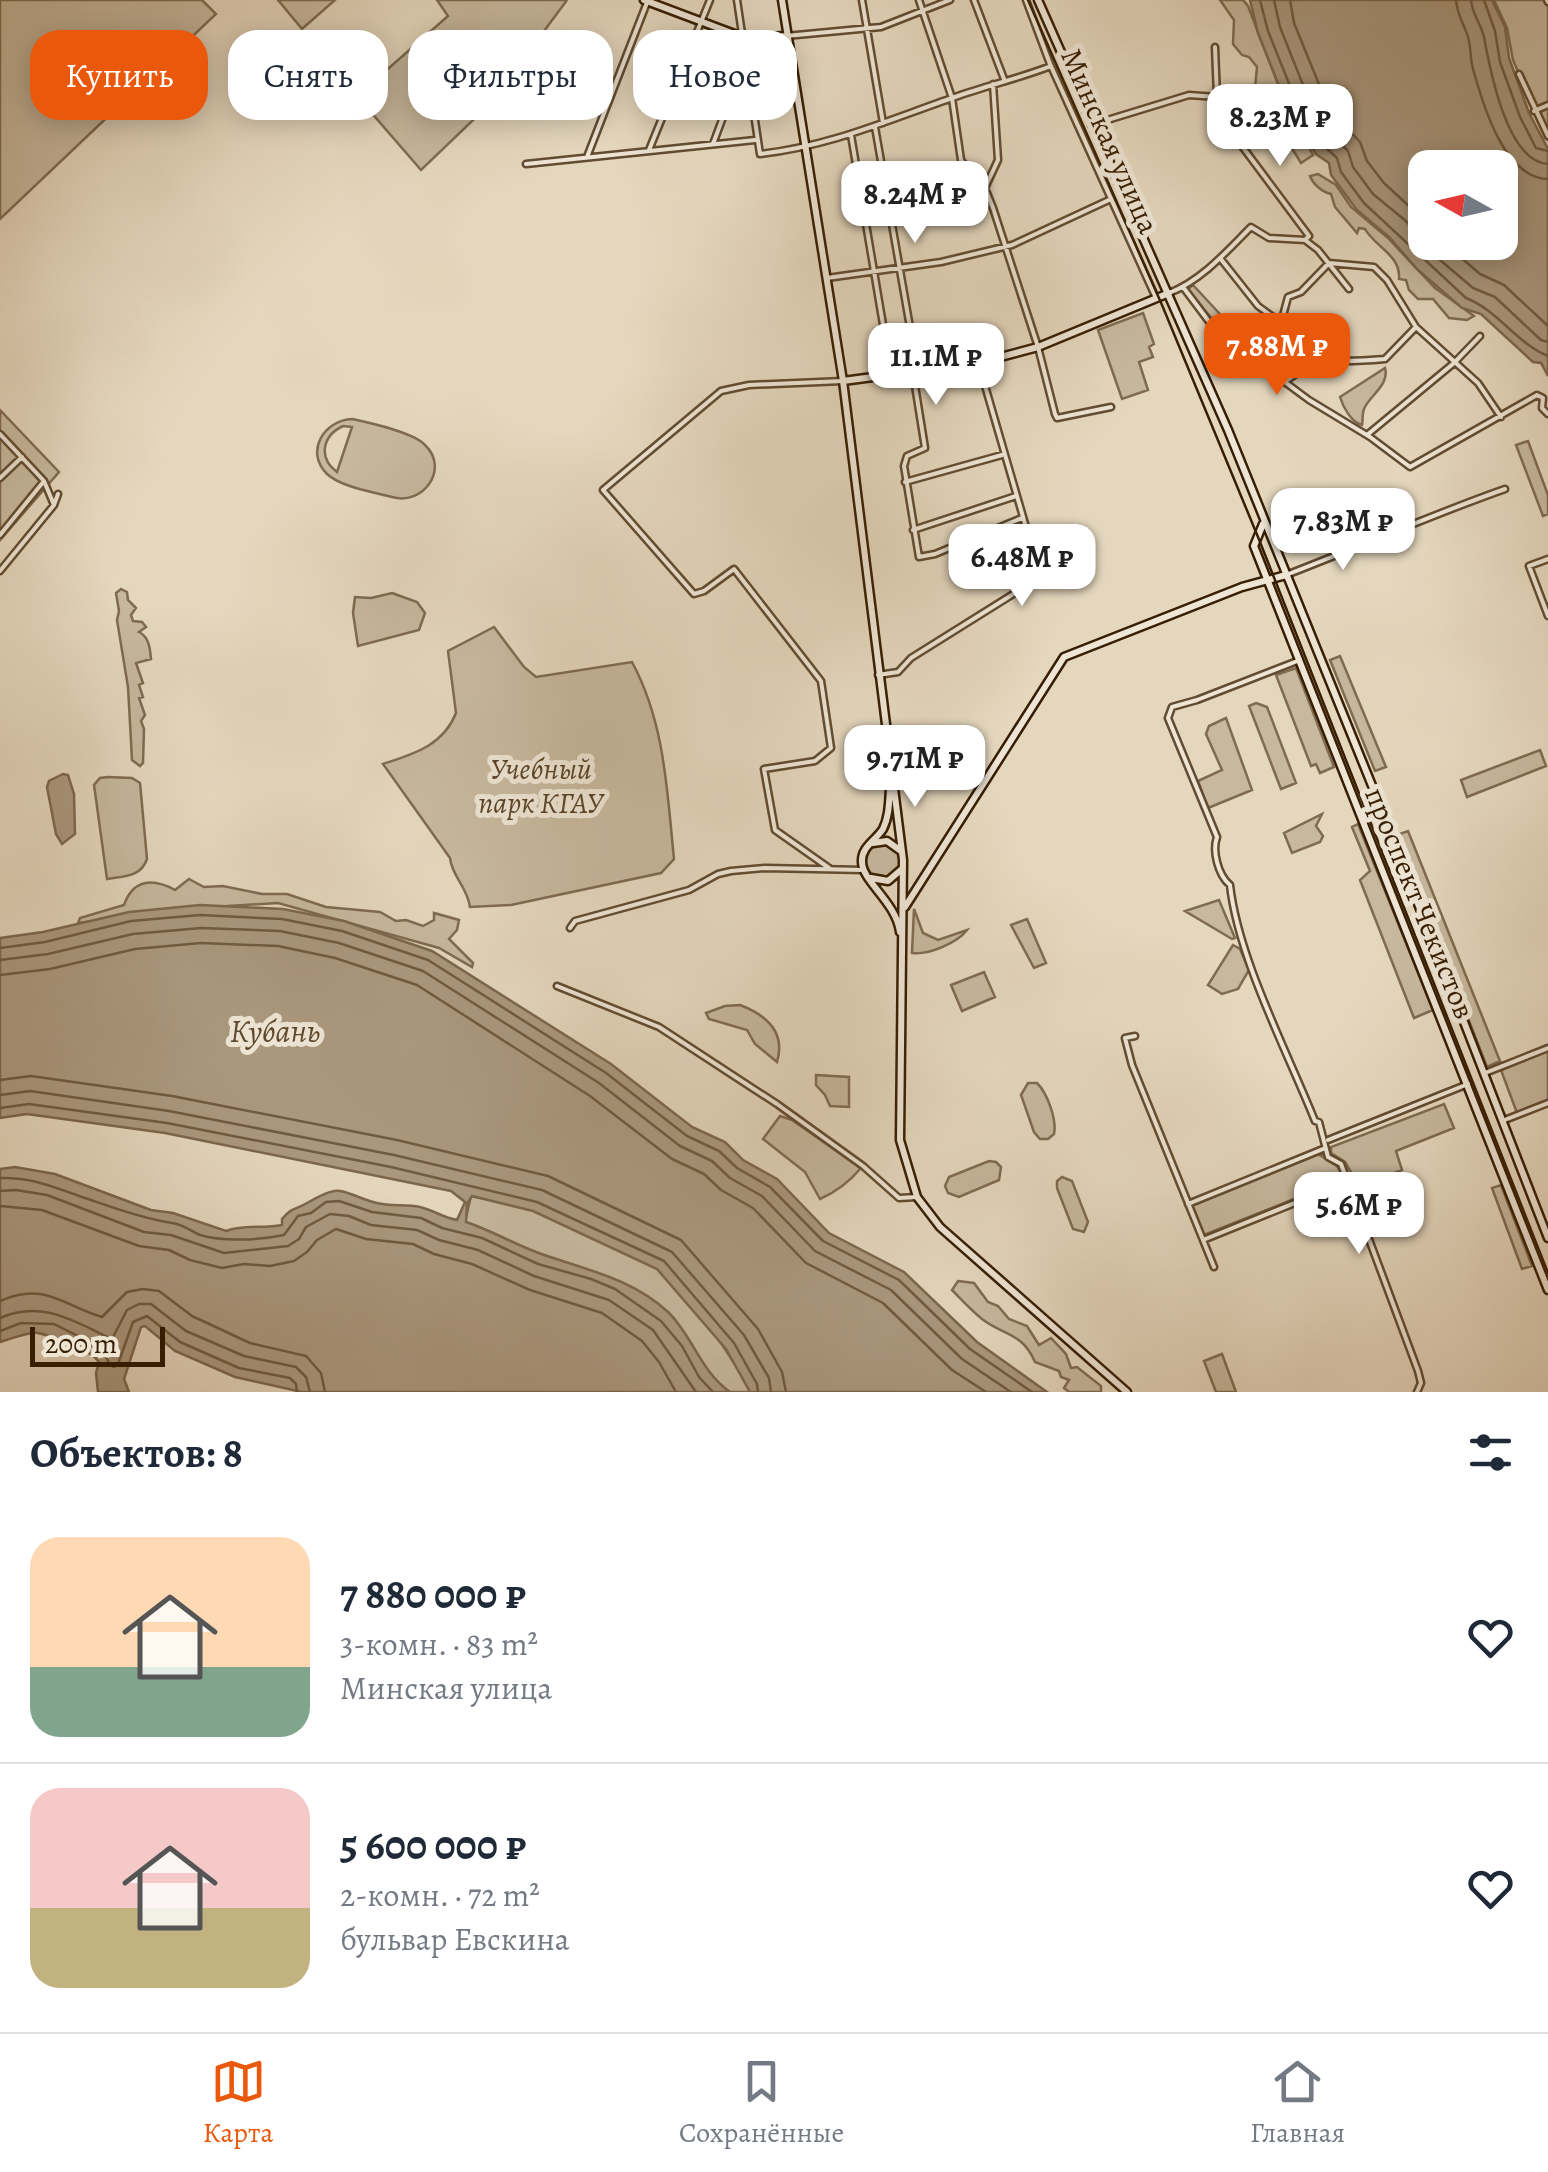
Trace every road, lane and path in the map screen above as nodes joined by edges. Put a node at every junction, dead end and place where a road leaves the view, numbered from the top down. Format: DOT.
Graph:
graph roads {
  1 [pos="647,0"];
  2 [pos="710,0"];
  3 [pos="737,0"];
  4 [pos="782,0"];
  5 [pos="862,0"];
  6 [pos="919,0"];
  7 [pos="950,0"];
  8 [pos="974,0"];
  9 [pos="1026,0"];
  10 [pos="1038,0"];
  11 [pos="922,10"];
  12 [pos="700,22"];
  13 [pos="869,29"];
  14 [pos="722,30"];
  15 [pos="743,30"];
  16 [pos="785,30"];
  17 [pos="797,35"];
  18 [pos="1215,47"];
  19 [pos="1051,66"];
  20 [pos="1519,74"];
  21 [pos="1004,79"];
  22 [pos="993,84"];
  23 [pos="797,98"];
  24 [pos="952,98"];
  25 [pos="1217,98"];
  26 [pos="1548,105"];
  27 [pos="1534,111"];
  28 [pos="722,120"];
  29 [pos="755,120"];
  30 [pos="883,124"];
  31 [pos="1092,124"];
  32 [pos="875,127"];
  33 [pos="851,135"];
  34 [pos="1548,136"];
  35 [pos="758,140"];
  36 [pos="713,144"];
  37 [pos="806,148"];
  38 [pos="649,150"];
  39 [pos="587,157"];
  40 [pos="526,164"];
  41 [pos="984,190"];
  42 [pos="1111,199"];
  43 [pos="1305,240"];
  44 [pos="1004,245"];
  45 [pos="1220,258"];
  46 [pos="1329,263"];
  47 [pos="902,267"];
  48 [pos="874,272"];
  49 [pos="827,278"];
  50 [pos="1183,288"];
  51 [pos="1348,289"];
  52 [pos="1169,293"];
  53 [pos="1156,298"];
  54 [pos="1281,324"];
  55 [pos="1416,327"];
  56 [pos="1480,336"];
  57 [pos="1038,347"];
  58 [pos="1252,358"];
  59 [pos="978,363"];
  60 [pos="1454,363"];
  61 [pos="916,373"];
  62 [pos="892,376"];
  63 [pos="843,381"];
  64 [pos="1284,382"];
  65 [pos="1111,407"];
  66 [pos="1548,414"];
  67 [pos="1502,417"];
  68 [pos="0,434"];
  69 [pos="1367,435"];
  70 [pos="1004,455"];
  71 [pos="22,457"];
  72 [pos="0,478"];
  73 [pos="44,481"];
  74 [pos="906,482"];
  75 [pos="1505,489"];
  76 [pos="58,494"];
  77 [pos="1016,496"];
  78 [pos="54,505"];
  79 [pos="1262,513"];
  80 [pos="1022,518"];
  81 [pos="914,530"];
  82 [pos="0,534"];
  83 [pos="1260,535"];
  84 [pos="1275,548"];
  85 [pos="1548,559"];
  86 [pos="0,571"];
  87 [pos="1286,575"];
  88 [pos="1268,580"];
  89 [pos="1548,616"];
  90 [pos="1300,660"];
  91 [pos="878,675"];
  92 [pos="891,771"];
  93 [pos="868,846"];
  94 [pos="902,854"];
  95 [pos="829,868"];
  96 [pos="903,872"];
  97 [pos="866,873"];
  98 [pos="920,882"];
  99 [pos="901,912"];
  100 [pos="570,928"];
  101 [pos="556,986"];
  102 [pos="1135,1036"];
  103 [pos="1548,1048"];
  104 [pos="1484,1074"];
  105 [pos="1468,1084"];
  106 [pos="1548,1103"];
  107 [pos="1502,1121"];
  108 [pos="1485,1128"];
  109 [pos="1326,1140"];
  110 [pos="1324,1148"];
  111 [pos="1348,1182"];
  112 [pos="917,1197"];
  113 [pos="1533,1201"];
  114 [pos="1188,1204"];
  115 [pos="1516,1207"];
  116 [pos="1548,1238"];
  117 [pos="1203,1240"];
  118 [pos="1214,1267"];
  119 [pos="1548,1290"];
  120 [pos="1128,1392"];
  121 [pos="1416,1392"];
  1 -- 12 [label="main road"];
  1 -- 39 [label="street"];
  2 -- 12 [label="street"];
  3 -- 15 [label="street"];
  4 -- 16 [label="main road"];
  5 -- 13 [label="street"];
  6 -- 11 [label="street"];
  7 -- 11 [label="street"];
  8 -- 21 [label="street"];
  9 -- 19 [label="street, Минская улица"];
  10 -- 31 [label="main road, Минская улица"];
  11 -- 13 [label="street"];
  11 -- 24 [label="street"];
  12 -- 14 [label="main road"];
  12 -- 38 [label="street"];
  13 -- 17 [label="street"];
  13 -- 30 [label="street"];
  18 -- 25 [label="street"];
  19 -- 21 [label="street"];
  19 -- 42 [label="street, Минская улица"];
  20 -- 27 [label="street"];
  21 -- 22 [label="street"];
  22 -- 24 [label="street"];
  22 -- 41 [label="street"];
  23 -- 37 [label="main road"];
  24 -- 30 [label="street"];
  24 -- 41 [label="street"];
  25 -- 31 [label="street, Минская улица"];
  25 -- 43 [label="street"];
  26 -- 27 [label="street"];
  27 -- 34 [label="street"];
  28 -- 36 [label="street"];
  29 -- 35 [label="street"];
  30 -- 32 [label="street"];
  31 -- 52 [label="main road, Минская улица"];
  32 -- 33 [label="street"];
  32 -- 47 [label="street"];
  33 -- 37 [label="street"];
  33 -- 48 [label="street"];
  35 -- 36 [label="street"];
  35 -- 37 [label="street"];
  36 -- 38 [label="street"];
  37 -- 49 [label="main road"];
  38 -- 39 [label="street"];
  39 -- 40 [label="street"];
  41 -- 44 [label="street"];
  42 -- 44 [label="street"];
  42 -- 53 [label="street, Минская улица"];
  43 -- 45 [label="street"];
  43 -- 46 [label="street"];
  44 -- 47 [label="street"];
  44 -- 57 [label="street"];
  45 -- 50 [label="street"];
  45 -- 54 [label="street"];
  46 -- 51 [label="street"];
  46 -- 54 [label="street"];
  46 -- 55 [label="street"];
  47 -- 48 [label="street"];
  47 -- 61 [label="street"];
  48 -- 49 [label="street"];
  48 -- 62 [label="street"];
  49 -- 63 [label="main road"];
  50 -- 52 [label="street"];
  50 -- 58 [label="street"];
  52 -- 53 [label="main road"];
  52 -- 79 [label="main road, Минская улица"];
  53 -- 57 [label="main road"];
  54 -- 58 [label="street"];
  55 -- 60 [label="street"];
  55 -- 64 [label="street"];
  56 -- 60 [label="street"];
  57 -- 59 [label="main road"];
  57 -- 65 [label="street"];
  58 -- 64 [label="street"];
  59 -- 61 [label="main road"];
  59 -- 70 [label="street"];
  60 -- 67 [label="street"];
  60 -- 69 [label="street"];
  61 -- 62 [label="main road"];
  61 -- 74 [label="street"];
  62 -- 63 [label="main road"];
  63 -- 91 [label="main road"];
  63 -- 95 [label="street"];
  64 -- 69 [label="street"];
  66 -- 67 [label="street"];
  67 -- 69 [label="street"];
  68 -- 71 [label="street"];
  70 -- 74 [label="street"];
  70 -- 77 [label="street"];
  71 -- 72 [label="street"];
  71 -- 73 [label="street"];
  73 -- 78 [label="street"];
  73 -- 82 [label="street"];
  74 -- 81 [label="street"];
  75 -- 87 [label="street"];
  76 -- 78 [label="street"];
  77 -- 80 [label="street"];
  77 -- 81 [label="street"];
  78 -- 86 [label="street"];
  79 -- 83 [label="main road, проспект Чекистов"];
  79 -- 84 [label="main road, проспект Чекистов"];
  80 -- 81 [label="street"];
  80 -- 91 [label="street"];
  83 -- 84 [label="main road, проспект Чекистов"];
  83 -- 88 [label="main road, проспект Чекистов"];
  84 -- 87 [label="main road, проспект Чекистов"];
  85 -- 89 [label="street"];
  87 -- 88 [label="main road"];
  87 -- 104 [label="main road, проспект Чекистов"];
  88 -- 90 [label="main road, проспект Чекистов"];
  88 -- 98 [label="main road"];
  90 -- 105 [label="main road, проспект Чекистов"];
  90 -- 109 [label="street"];
  91 -- 92 [label="main road"];
  92 -- 93 [label="main road"];
  92 -- 94 [label="main road"];
  93 -- 94 [label="main road"];
  93 -- 97 [label="main road"];
  94 -- 96 [label="main road"];
  95 -- 97 [label="street"];
  95 -- 100 [label="street"];
  96 -- 97 [label="main road"];
  96 -- 98 [label="main road"];
  96 -- 99 [label="main road"];
  97 -- 99 [label="main road"];
  98 -- 99 [label="main road"];
  99 -- 112 [label="main road"];
  101 -- 112 [label="street"];
  102 -- 114 [label="street"];
  103 -- 104 [label="street"];
  104 -- 107 [label="main road, проспект Чекистов"];
  105 -- 108 [label="main road, проспект Чекистов"];
  105 -- 109 [label="street"];
  106 -- 107 [label="street"];
  107 -- 108 [label="main road"];
  107 -- 113 [label="main road, проспект Чекистов"];
  108 -- 115 [label="main road, проспект Чекистов"];
  109 -- 110 [label="street"];
  110 -- 111 [label="street"];
  110 -- 114 [label="street"];
  111 -- 117 [label="street"];
  111 -- 121 [label="street"];
  112 -- 120 [label="main road"];
  113 -- 115 [label="main road"];
  113 -- 116 [label="main road, проспект Чекистов"];
  114 -- 117 [label="street"];
  115 -- 119 [label="main road, проспект Чекистов"];
  117 -- 118 [label="street"];
}
